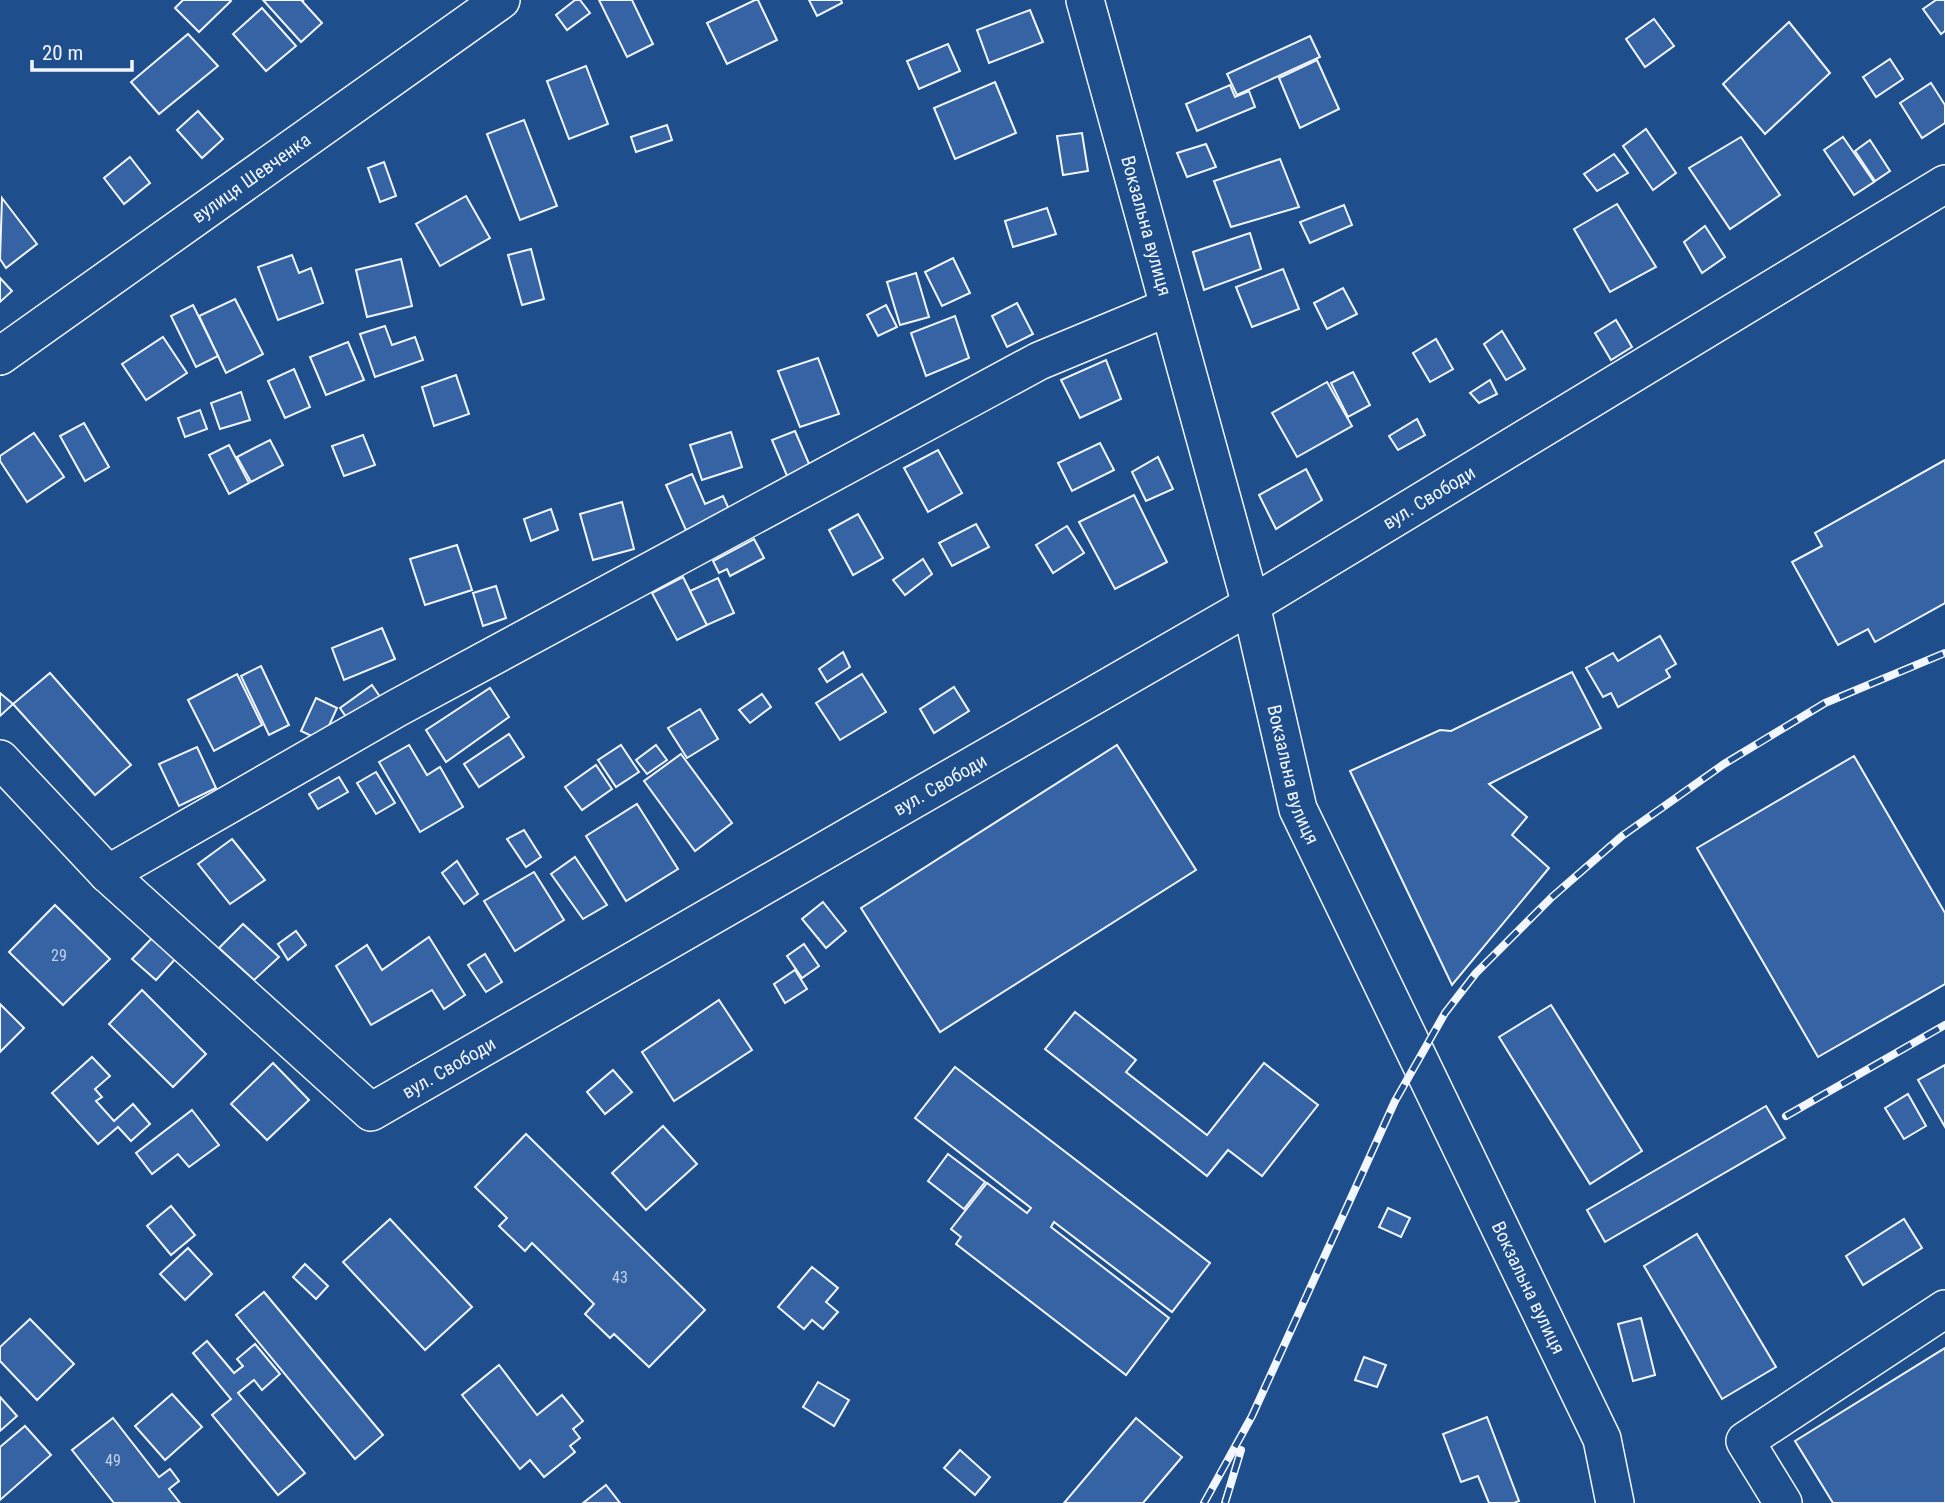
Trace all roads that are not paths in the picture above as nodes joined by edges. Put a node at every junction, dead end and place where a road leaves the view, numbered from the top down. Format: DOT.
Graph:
graph roads {
  1 [pos="501,0"];
  2 [pos="1085,0"];
  3 [pos="1945,184"];
  4 [pos="1169,307"];
  5 [pos="0,356"];
  6 [pos="1251,605"];
  7 [pos="0,759"];
  8 [pos="108,874"];
  9 [pos="1945,1309"];
  10 [pos="1615,1503"];
  11 [pos="1783,1503"];
  1 -- 5 [label="street, вулиця Шевченка"];
  2 -- 4 [label="street, Вокзальна вулиця"];
  3 -- 6 [label="street, вул. Свободи"];
  4 -- 6 [label="street, Вокзальна вулиця"];
  4 -- 8 [label="street"];
  6 -- 8 [label="street, вул. Свободи"];
  6 -- 10 [label="street, Вокзальна вулиця"];
  7 -- 8 [label="street, вул. Свободи"];
  9 -- 11 [label="street"];
}
